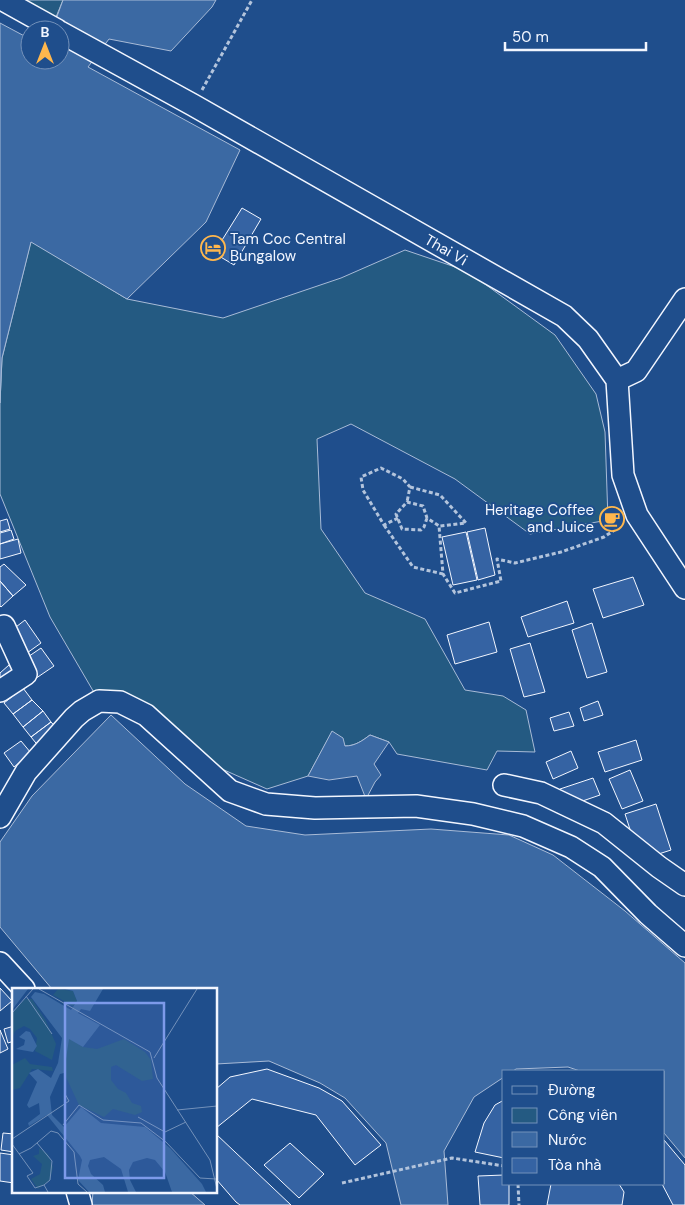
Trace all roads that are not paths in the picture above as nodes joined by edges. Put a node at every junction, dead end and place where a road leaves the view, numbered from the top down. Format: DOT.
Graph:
graph roads {
  1 [pos="3,0"];
  2 [pos="40,20"];
  3 [pos="70,37"];
  4 [pos="685,299"];
  5 [pos="617,380"];
  6 [pos="685,588"];
  7 [pos="4,626"];
  8 [pos="0,691"];
  9 [pos="504,785"];
  10 [pos="0,816"];
  11 [pos="685,885"];
  12 [pos="685,946"];
  13 [pos="0,963"];
  14 [pos="23,988"];
  15 [pos="77,1192"];
  16 [pos="81,1205"];
  1 -- 2 [label="street, Thai Vi"];
  3 -- 5 [label="street, Thai Vi"];
  4 -- 5 [label="street"];
  5 -- 6 [label="street"];
  7 -- 8 [label="street"];
  9 -- 11 [label="street"];
  10 -- 12 [label="street"];
  13 -- 14 [label="street"];
  15 -- 16 [label="street"];
}
